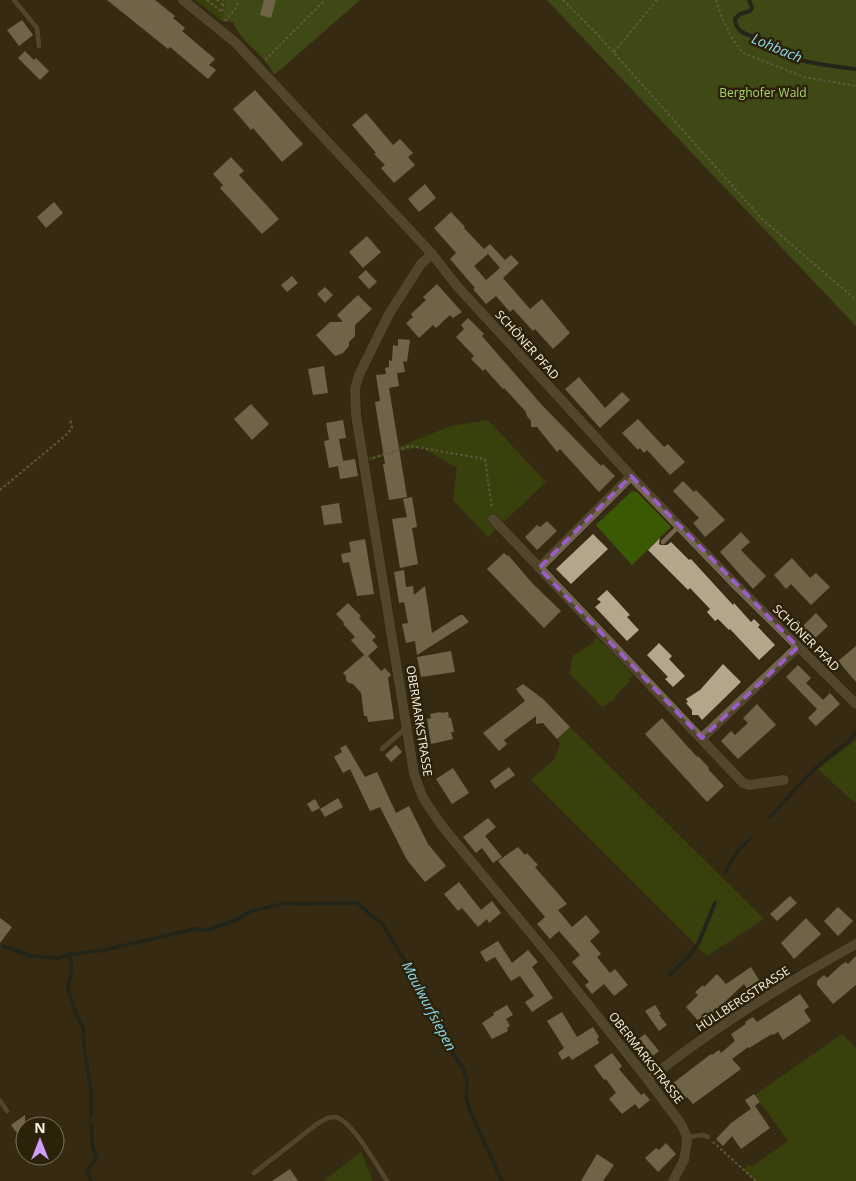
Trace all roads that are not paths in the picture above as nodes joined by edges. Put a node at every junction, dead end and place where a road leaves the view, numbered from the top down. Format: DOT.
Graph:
graph roads {
  1 [pos="14,0"];
  2 [pos="184,0"];
  3 [pos="39,46"];
  4 [pos="432,254"];
  5 [pos="631,476"];
  6 [pos="493,519"];
  7 [pos="679,526"];
  8 [pos="663,542"];
  9 [pos="539,568"];
  10 [pos="798,647"];
  11 [pos="856,704"];
  12 [pos="407,727"];
  13 [pos="702,738"];
  14 [pos="382,749"];
  15 [pos="784,780"];
  16 [pos="856,944"];
  17 [pos="648,1080"];
  18 [pos="0,1101"];
  19 [pos="7,1111"];
  20 [pos="687,1137"];
  21 [pos="708,1137"];
  22 [pos="254,1173"];
  23 [pos="387,1181"];
  24 [pos="673,1181"];
  1 -- 3 [label="lane"];
  2 -- 4 [label="street, SCHÖNER PFAD"];
  4 -- 5 [label="street, SCHÖNER PFAD"];
  4 -- 12 [label="street, OBERMARKSTRASSE"];
  5 -- 7 [label="street, SCHÖNER PFAD"];
  5 -- 9 [label="street"];
  6 -- 9 [label="street"];
  7 -- 8 [label="lane"];
  7 -- 10 [label="street, SCHÖNER PFAD"];
  9 -- 13 [label="street"];
  10 -- 11 [label="street, SCHÖNER PFAD"];
  10 -- 13 [label="street"];
  12 -- 14 [label="lane"];
  12 -- 17 [label="street, OBERMARKSTRASSE"];
  13 -- 15 [label="street"];
  16 -- 17 [label="street, HÜLLBERGSTRASSE"];
  17 -- 20 [label="street, OBERMARKSTRASSE"];
  18 -- 19 [label="lane"];
  20 -- 21 [label="lane"];
  20 -- 24 [label="street"];
  22 -- 23 [label="lane"];
}
